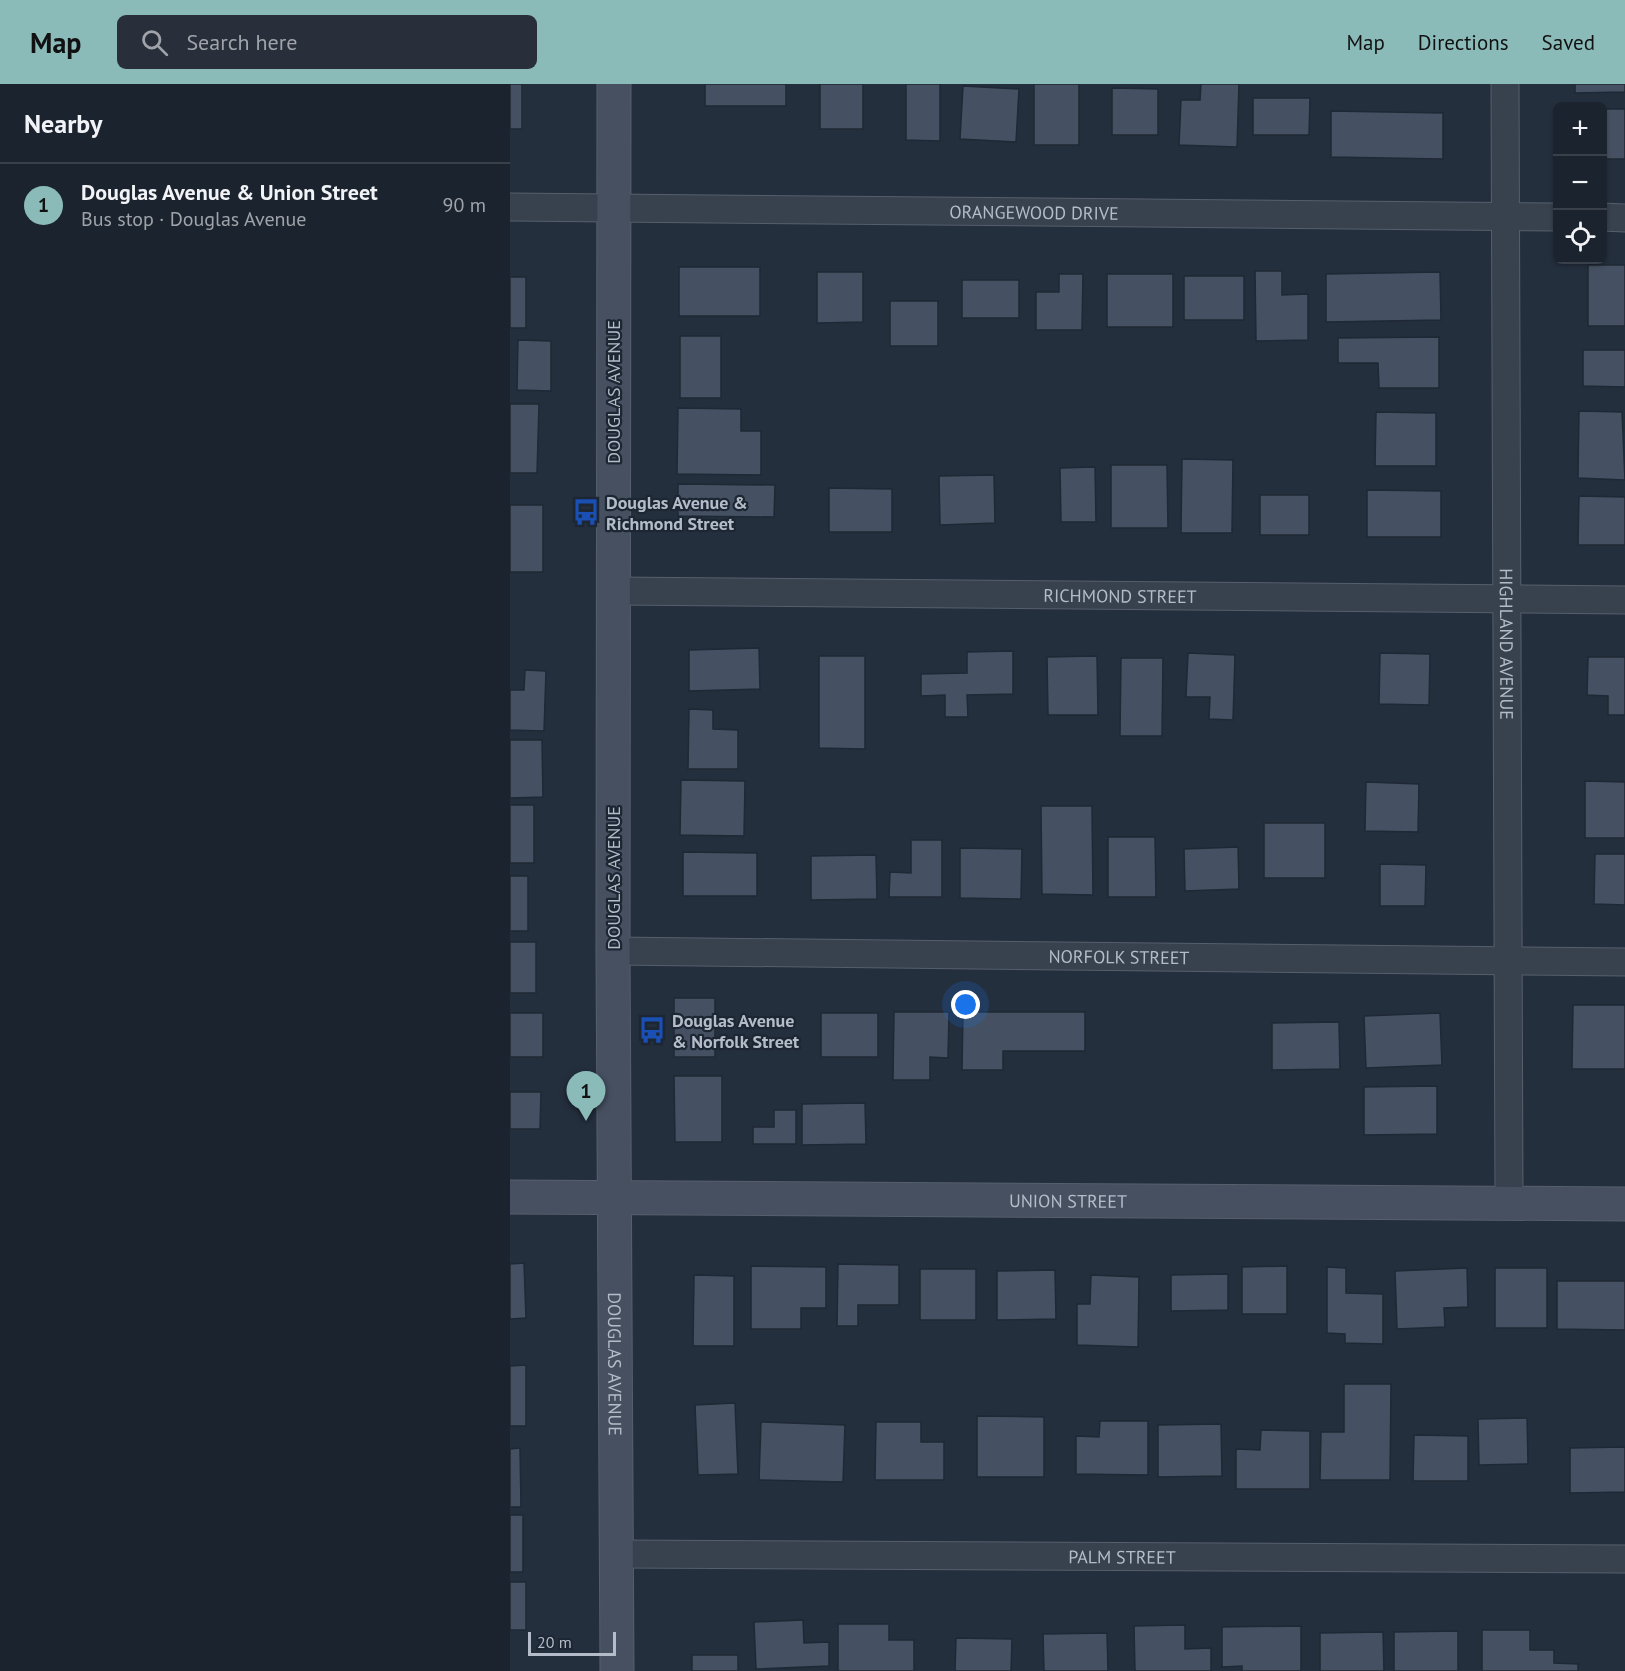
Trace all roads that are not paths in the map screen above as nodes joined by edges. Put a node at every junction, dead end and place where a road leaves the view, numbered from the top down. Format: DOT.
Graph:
graph roads {
  1 [pos="614,84"];
  2 [pos="1505,84"];
  3 [pos="510,207"];
  4 [pos="613,208"];
  5 [pos="1505,217"];
  6 [pos="1553,217"];
  7 [pos="1607,218"];
  8 [pos="1625,218"];
  9 [pos="614,591"];
  10 [pos="1506,600"];
  11 [pos="1625,600"];
  12 [pos="613,951"];
  13 [pos="1508,962"];
  14 [pos="1625,962"];
  15 [pos="510,1197"];
  16 [pos="615,1198"];
  17 [pos="1509,1203"];
  18 [pos="1625,1204"];
  19 [pos="618,1554"];
  20 [pos="1625,1559"];
  21 [pos="616,1671"];
  1 -- 4 [label="street, DOUGLAS AVENUE"];
  2 -- 5 [label="street, HIGHLAND AVENUE"];
  3 -- 4 [label="street, ORANGEWOOD DRIVE"];
  4 -- 5 [label="street, ORANGEWOOD DRIVE"];
  4 -- 9 [label="street, DOUGLAS AVENUE"];
  5 -- 6 [label="street, ORANGEWOOD DRIVE"];
  5 -- 10 [label="street, HIGHLAND AVENUE"];
  7 -- 8 [label="street"];
  9 -- 10 [label="street, RICHMOND STREET"];
  9 -- 12 [label="street, DOUGLAS AVENUE"];
  10 -- 11 [label="street, RICHMOND STREET"];
  10 -- 13 [label="street, HIGHLAND AVENUE"];
  12 -- 13 [label="street, NORFOLK STREET"];
  12 -- 16 [label="street, DOUGLAS AVENUE"];
  13 -- 14 [label="street, NORFOLK STREET"];
  13 -- 17 [label="street, HIGHLAND AVENUE"];
  15 -- 16 [label="street, UNION STREET"];
  16 -- 17 [label="street, UNION STREET"];
  16 -- 19 [label="street, DOUGLAS AVENUE"];
  17 -- 18 [label="street, UNION STREET"];
  19 -- 20 [label="street, PALM STREET"];
  19 -- 21 [label="street, DOUGLAS AVENUE"];
}
